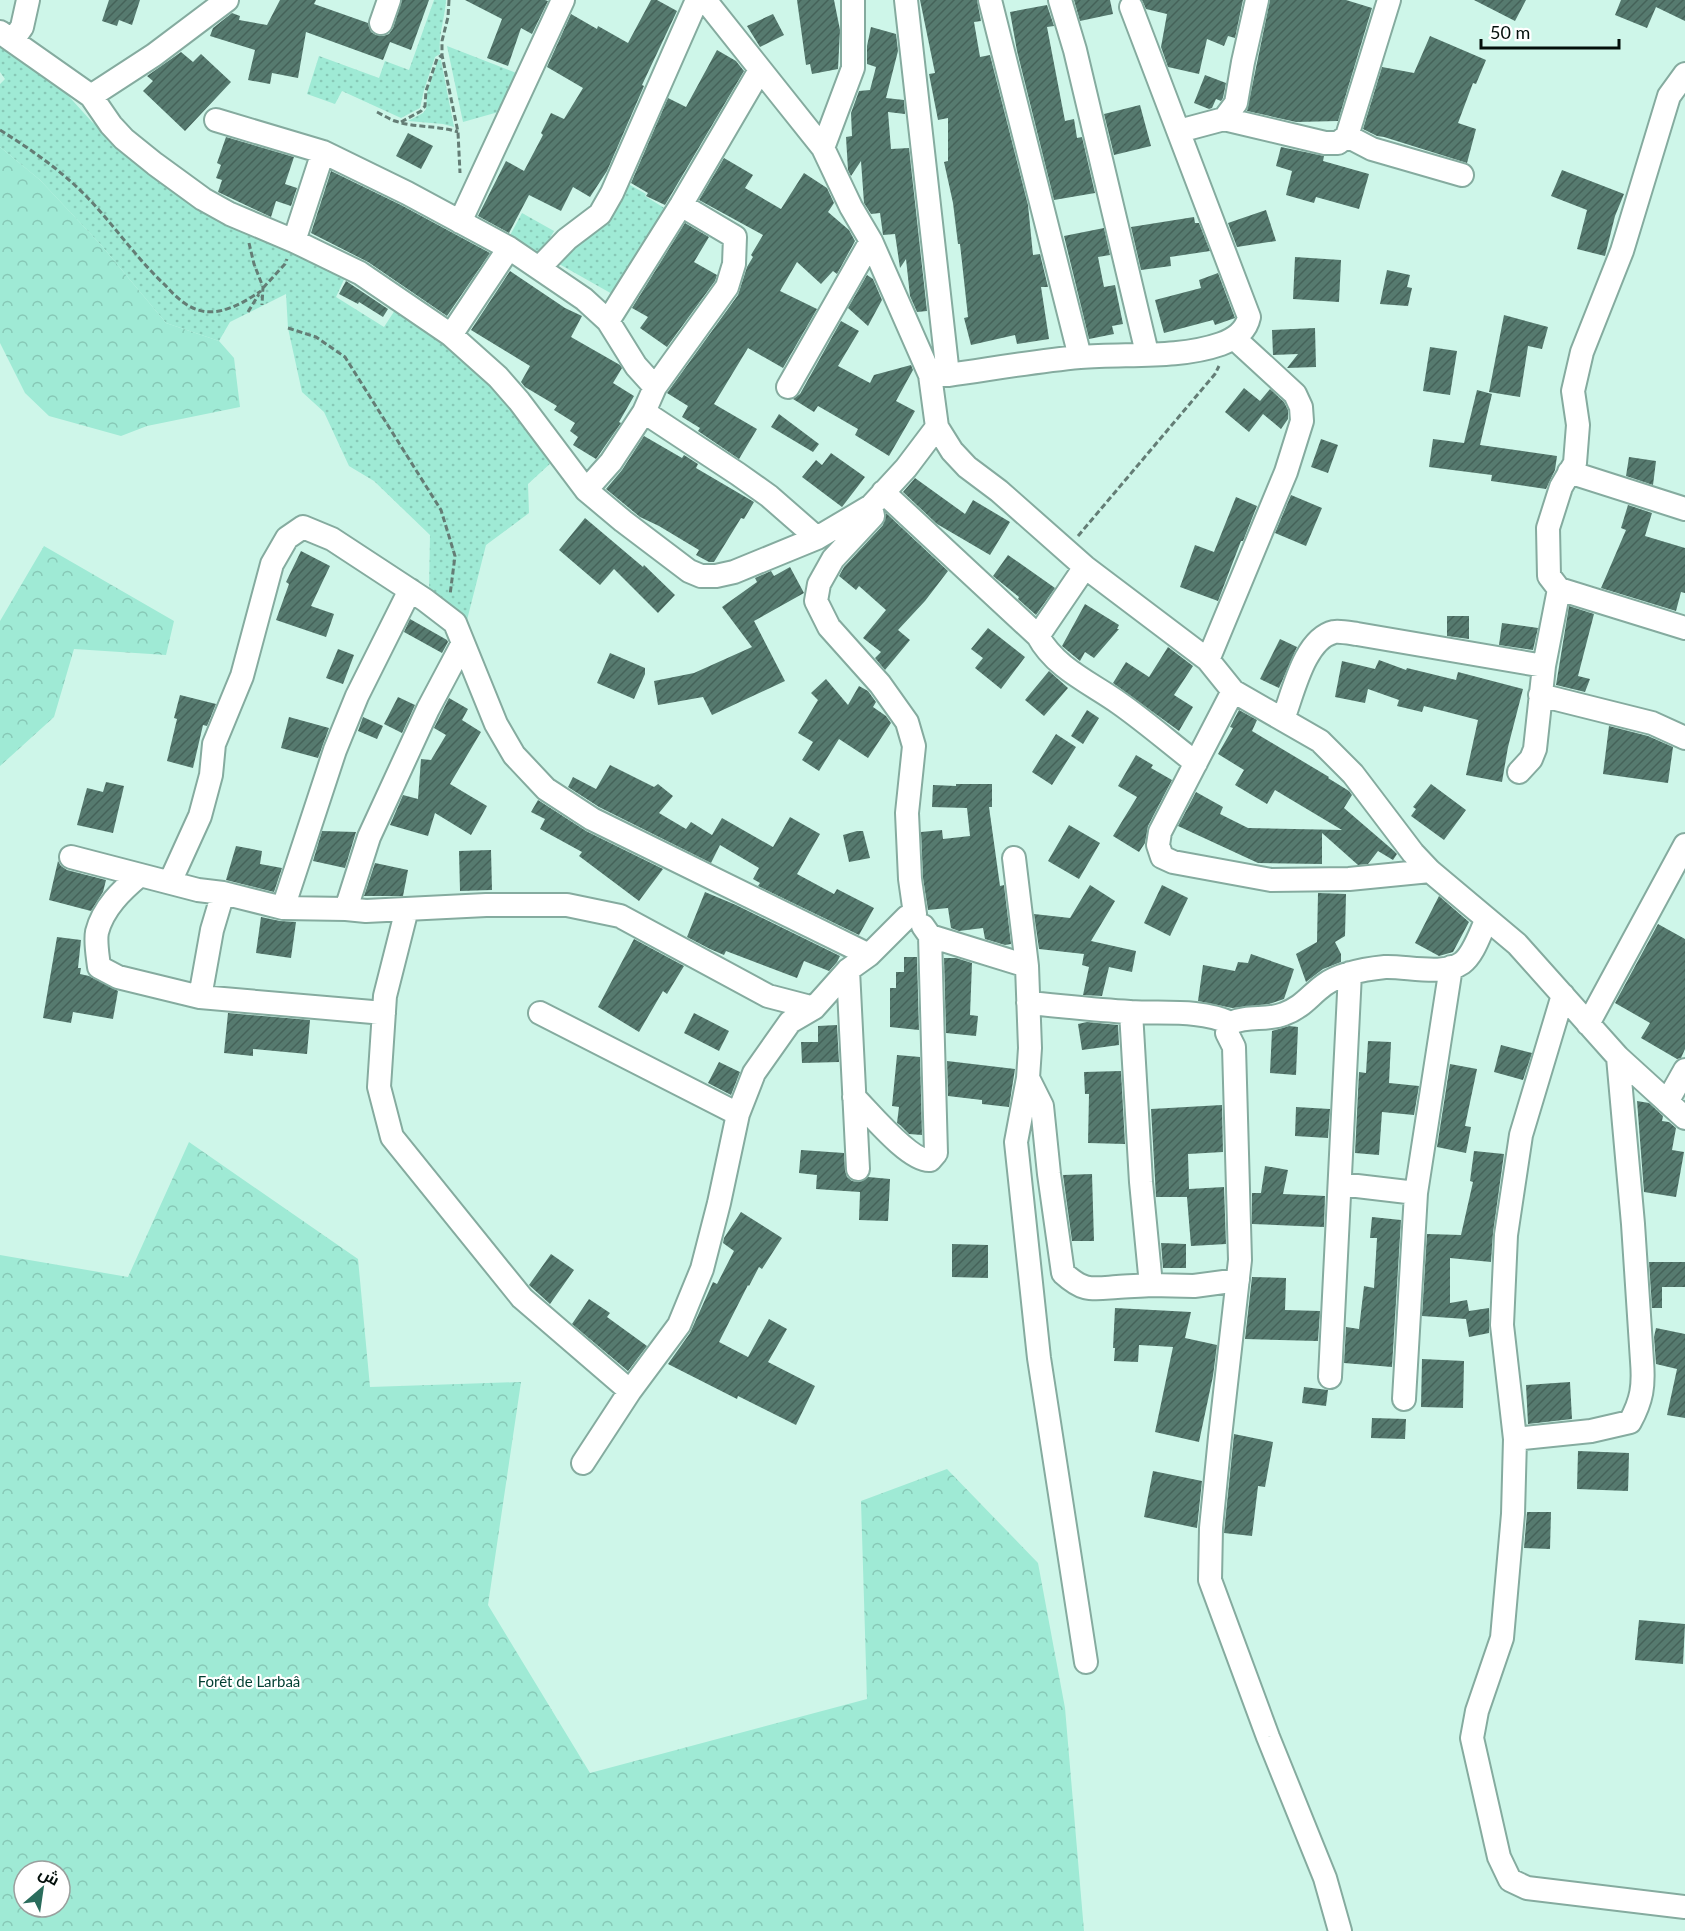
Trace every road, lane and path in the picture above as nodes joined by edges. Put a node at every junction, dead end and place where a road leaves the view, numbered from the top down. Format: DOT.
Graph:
graph roads {
  1 [pos="28,0"];
  2 [pos="227,0"];
  3 [pos="389,0"];
  4 [pos="449,0"];
  5 [pos="563,0"];
  6 [pos="697,0"];
  7 [pos="705,0"];
  8 [pos="853,0"];
  9 [pos="906,0"];
  10 [pos="990,0"];
  11 [pos="1060,0"];
  12 [pos="1257,0"];
  13 [pos="1389,0"];
  14 [pos="1131,7"];
  15 [pos="381,23"];
  16 [pos="7,36"];
  17 [pos="442,55"];
  18 [pos="760,70"];
  19 [pos="1682,84"];
  20 [pos="91,96"];
  21 [pos="377,112"];
  22 [pos="1224,119"];
  23 [pos="216,120"];
  24 [pos="401,122"];
  25 [pos="0,130"];
  26 [pos="1179,131"];
  27 [pos="458,132"];
  28 [pos="1347,136"];
  29 [pos="823,148"];
  30 [pos="323,152"];
  31 [pos="1461,175"];
  32 [pos="470,200"];
  33 [pos="681,205"];
  34 [pos="460,222"];
  35 [pos="248,240"];
  36 [pos="294,241"];
  37 [pos="871,241"];
  38 [pos="509,248"];
  39 [pos="539,268"];
  40 [pos="264,287"];
  41 [pos="261,291"];
  42 [pos="262,305"];
  43 [pos="248,312"];
  44 [pos="608,321"];
  45 [pos="288,328"];
  46 [pos="451,335"];
  47 [pos="1234,338"];
  48 [pos="1147,353"];
  49 [pos="1080,357"];
  50 [pos="1220,365"];
  51 [pos="939,375"];
  52 [pos="655,387"];
  53 [pos="788,387"];
  54 [pos="644,412"];
  55 [pos="937,427"];
  56 [pos="1569,472"];
  57 [pos="586,490"];
  58 [pos="877,499"];
  59 [pos="1685,509"];
  60 [pos="817,538"];
  61 [pos="1066,550"];
  62 [pos="1085,567"];
  63 [pos="1560,589"];
  64 [pos="410,590"];
  65 [pos="447,617"];
  66 [pos="1685,628"];
  67 [pos="1038,636"];
  68 [pos="463,643"];
  69 [pos="1208,660"];
  70 [pos="1544,666"];
  71 [pos="1233,690"];
  72 [pos="1540,695"];
  73 [pos="1283,719"];
  74 [pos="1685,738"];
  75 [pos="1196,763"];
  76 [pos="1519,772"];
  77 [pos="1685,846"];
  78 [pos="71,857"];
  79 [pos="1014,858"];
  80 [pos="1430,871"];
  81 [pos="140,875"];
  82 [pos="170,882"];
  83 [pos="223,893"];
  84 [pos="283,908"];
  85 [pos="346,909"];
  86 [pos="407,909"];
  87 [pos="915,914"];
  88 [pos="1487,920"];
  89 [pos="930,936"];
  90 [pos="869,955"];
  91 [pos="1027,966"];
  92 [pos="1450,967"];
  93 [pos="848,970"];
  94 [pos="1350,973"];
  95 [pos="1563,995"];
  96 [pos="200,998"];
  97 [pos="1028,1003"];
  98 [pos="814,1008"];
  99 [pos="1131,1012"];
  100 [pos="384,1013"];
  101 [pos="540,1013"];
  102 [pos="1231,1023"];
  103 [pos="1588,1024"];
  104 [pos="1618,1057"];
  105 [pos="1685,1070"];
  106 [pos="1028,1078"];
  107 [pos="854,1097"];
  108 [pos="1667,1101"];
  109 [pos="738,1114"];
  110 [pos="1685,1118"];
  111 [pos="858,1169"];
  112 [pos="1340,1184"];
  113 [pos="1416,1193"];
  114 [pos="1238,1280"];
  115 [pos="1151,1285"];
  116 [pos="1330,1377"];
  117 [pos="630,1391"];
  118 [pos="1404,1399"];
  119 [pos="1515,1439"];
  120 [pos="583,1463"];
  121 [pos="1086,1662"];
  122 [pos="1685,1907"];
  123 [pos="1340,1931"];
  1 -- 16 [label="street"];
  2 -- 20 [label="street"];
  3 -- 15 [label="street"];
  4 -- 17 [label="path"];
  5 -- 32 [label="street"];
  6 -- 39 [label="street"];
  7 -- 18 [label="street"];
  8 -- 29 [label="street"];
  9 -- 51 [label="street"];
  10 -- 49 [label="street"];
  11 -- 48 [label="street"];
  12 -- 22 [label="street"];
  13 -- 28 [label="street"];
  14 -- 26 [label="street"];
  16 -- 20 [label="street"];
  17 -- 24 [label="path"];
  17 -- 27 [label="path"];
  18 -- 29 [label="street"];
  18 -- 33 [label="street"];
  19 -- 56 [label="street"];
  20 -- 36 [label="street"];
  21 -- 24 [label="path"];
  22 -- 26 [label="street"];
  22 -- 28 [label="street"];
  23 -- 30 [label="street"];
  24 -- 27 [label="path"];
  25 -- 41 [label="path"];
  26 -- 47 [label="street"];
  27 -- 32 [label="path"];
  28 -- 31 [label="street"];
  29 -- 37 [label="street"];
  30 -- 34 [label="street"];
  30 -- 36 [label="street"];
  32 -- 34 [label="street"];
  33 -- 44 [label="street"];
  33 -- 52 [label="street"];
  34 -- 38 [label="street"];
  35 -- 40 [label="path"];
  36 -- 40 [label="path"];
  36 -- 46 [label="street"];
  37 -- 51 [label="street"];
  37 -- 53 [label="street"];
  38 -- 39 [label="street"];
  38 -- 46 [label="street"];
  39 -- 44 [label="street"];
  40 -- 41 [label="path"];
  40 -- 42 [label="path"];
  41 -- 43 [label="path"];
  44 -- 52 [label="street"];
  45 -- 65 [label="path"];
  46 -- 57 [label="street"];
  47 -- 48 [label="street"];
  47 -- 69 [label="street"];
  48 -- 49 [label="street"];
  49 -- 51 [label="street"];
  50 -- 61 [label="path"];
  51 -- 55 [label="street"];
  52 -- 54 [label="street"];
  54 -- 57 [label="street"];
  54 -- 60 [label="street"];
  55 -- 58 [label="street"];
  55 -- 61 [label="street"];
  56 -- 59 [label="street"];
  56 -- 63 [label="street"];
  57 -- 60 [label="street"];
  58 -- 60 [label="street"];
  58 -- 67 [label="street"];
  58 -- 87 [label="street"];
  61 -- 62 [label="street"];
  62 -- 67 [label="street"];
  62 -- 69 [label="street"];
  63 -- 66 [label="street"];
  63 -- 70 [label="street"];
  64 -- 65 [label="street"];
  64 -- 82 [label="street"];
  64 -- 84 [label="street"];
  65 -- 68 [label="street"];
  67 -- 75 [label="street"];
  68 -- 85 [label="street"];
  68 -- 90 [label="street"];
  69 -- 71 [label="street"];
  70 -- 72 [label="street"];
  70 -- 73 [label="street"];
  71 -- 73 [label="street"];
  71 -- 75 [label="street"];
  72 -- 74 [label="street"];
  72 -- 76 [label="street"];
  73 -- 80 [label="street"];
  75 -- 80 [label="street"];
  77 -- 103 [label="street"];
  78 -- 81 [label="street"];
  79 -- 91 [label="street"];
  80 -- 88 [label="street"];
  81 -- 82 [label="street"];
  81 -- 96 [label="street"];
  82 -- 83 [label="street"];
  83 -- 84 [label="street"];
  83 -- 96 [label="street"];
  84 -- 85 [label="street"];
  85 -- 86 [label="street"];
  86 -- 98 [label="street"];
  86 -- 100 [label="street"];
  87 -- 89 [label="street"];
  87 -- 90 [label="street"];
  88 -- 92 [label="street"];
  88 -- 95 [label="street"];
  89 -- 91 [label="street"];
  89 -- 107 [label="street"];
  90 -- 93 [label="street"];
  91 -- 97 [label="street"];
  92 -- 94 [label="street"];
  92 -- 113 [label="street"];
  93 -- 98 [label="street"];
  93 -- 107 [label="street"];
  94 -- 102 [label="street"];
  94 -- 112 [label="street"];
  95 -- 103 [label="street"];
  95 -- 119 [label="street"];
  96 -- 100 [label="street"];
  97 -- 99 [label="street"];
  97 -- 106 [label="street"];
  98 -- 109 [label="street"];
  99 -- 102 [label="street"];
  99 -- 115 [label="street"];
  100 -- 117 [label="street"];
  101 -- 109 [label="street"];
  102 -- 114 [label="street"];
  103 -- 104 [label="street"];
  104 -- 108 [label="street"];
  104 -- 119 [label="street"];
  105 -- 108 [label="street"];
  106 -- 115 [label="street"];
  106 -- 121 [label="street"];
  107 -- 111 [label="street"];
  108 -- 110 [label="street"];
  109 -- 117 [label="street"];
  112 -- 113 [label="street"];
  112 -- 116 [label="street"];
  113 -- 118 [label="street"];
  114 -- 115 [label="street"];
  114 -- 123 [label="street"];
  117 -- 120 [label="street"];
  119 -- 122 [label="street"];
}
